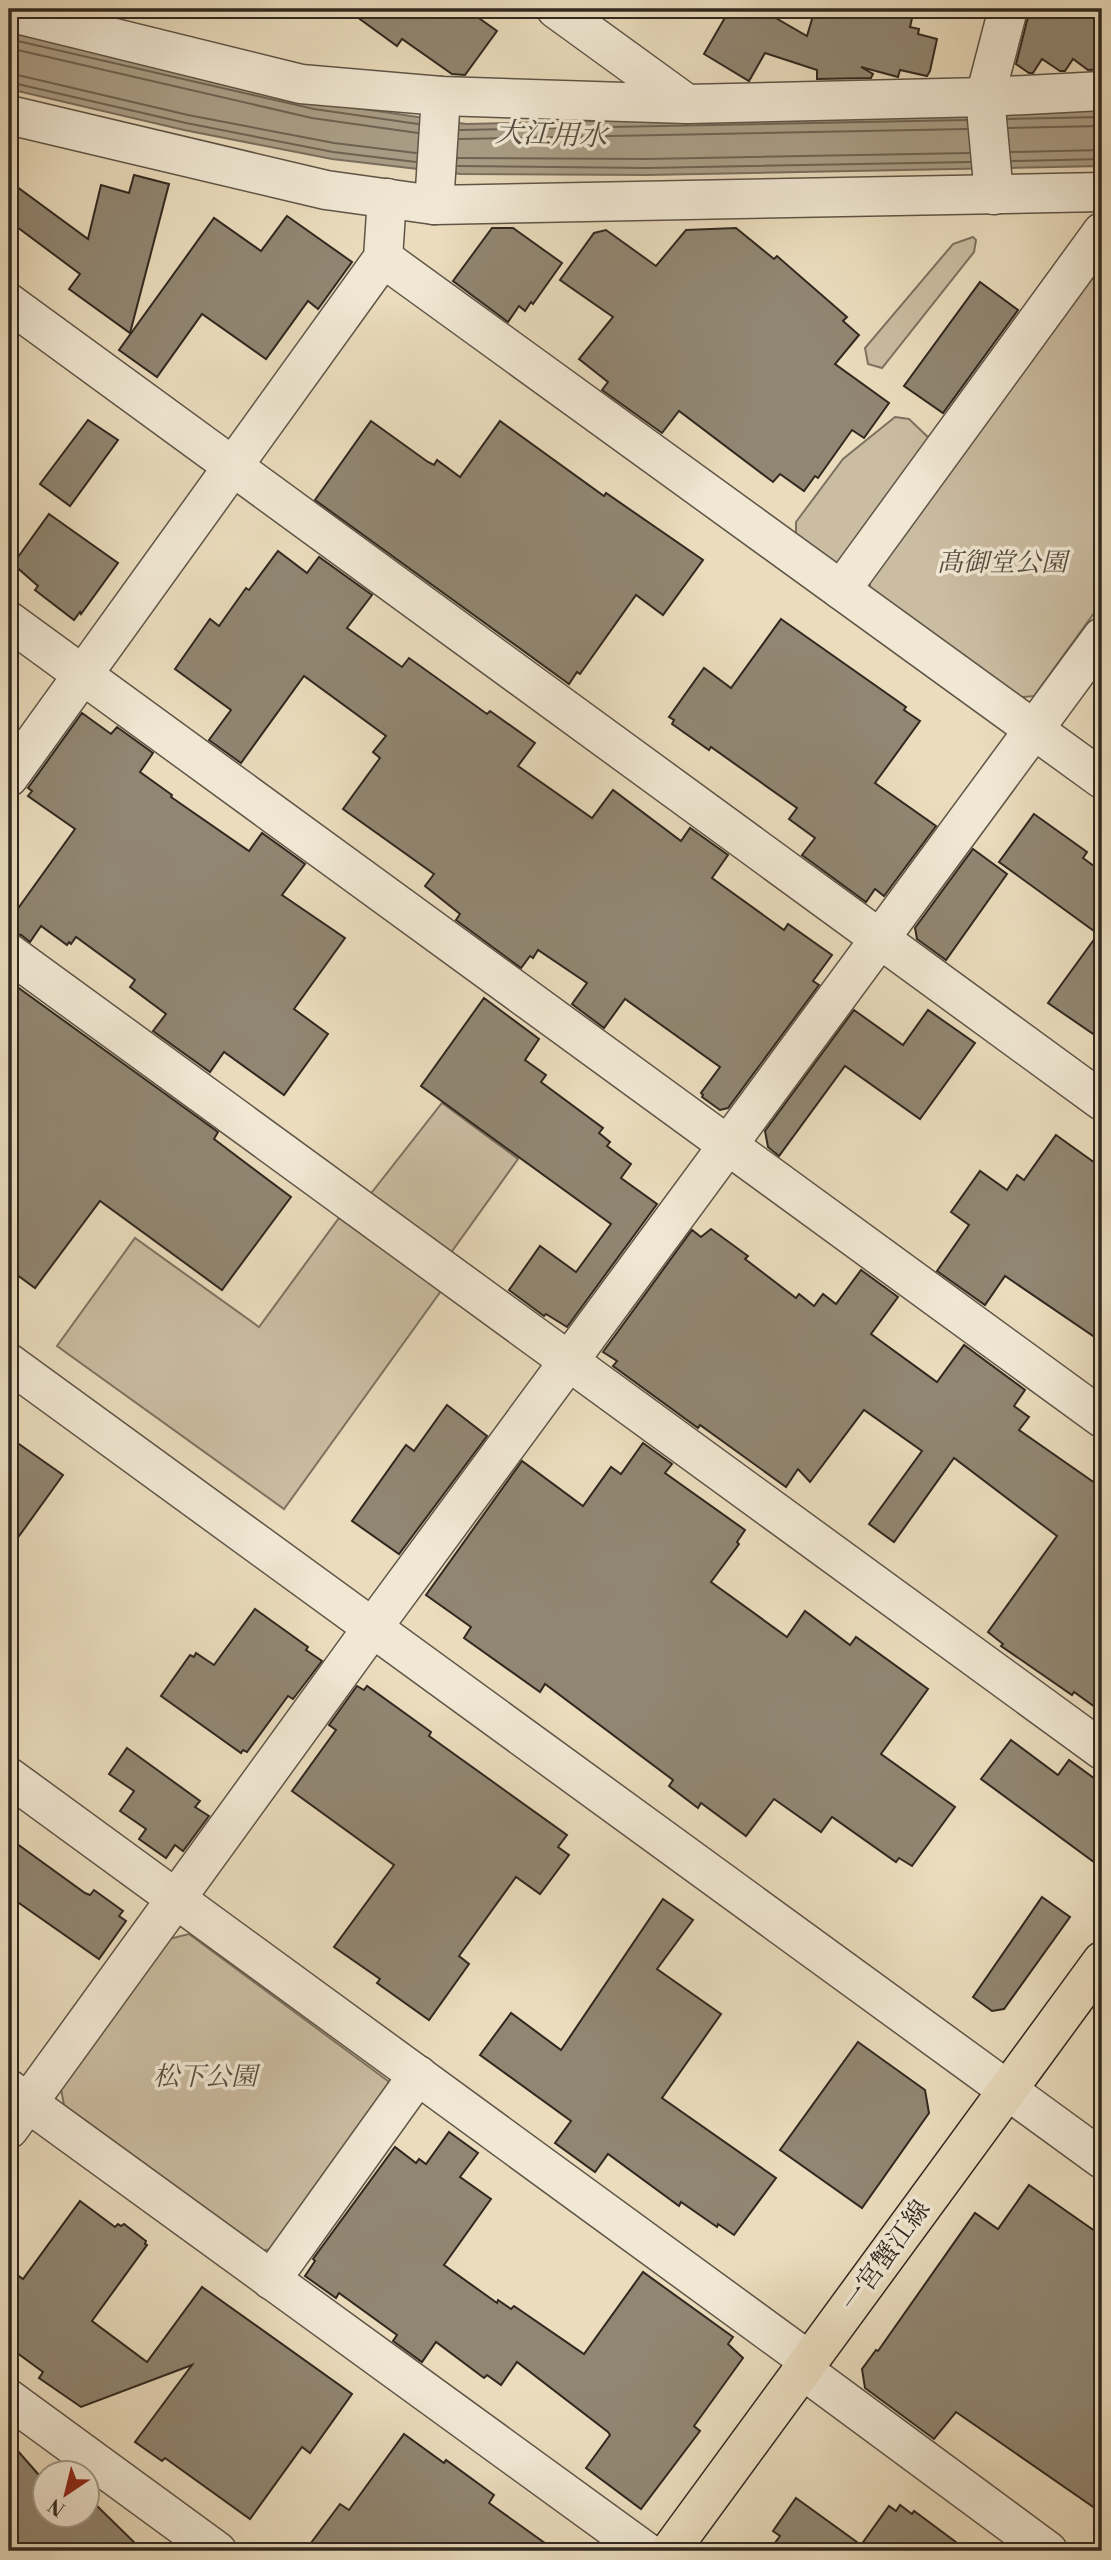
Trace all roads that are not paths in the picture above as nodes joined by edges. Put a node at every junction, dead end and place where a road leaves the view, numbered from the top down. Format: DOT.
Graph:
graph roads {
  1 [pos="556,9"];
  2 [pos="1009,9"];
  3 [pos="9,12"];
  4 [pos="1102,91"];
  5 [pos="687,104"];
  6 [pos="985,104"];
  7 [pos="440,106"];
  8 [pos="9,116"];
  9 [pos="993,184"];
  10 [pos="1102,192"];
  11 [pos="435,193"];
  12 [pos="387,198"];
  13 [pos="1102,232"];
  14 [pos="383,258"];
  15 [pos="9,303"];
  16 [pos="233,466"];
  17 [pos="841,590"];
  18 [pos="9,621"];
  19 [pos="1102,637"];
  20 [pos="83,675"];
  21 [pos="1034,730"];
  22 [pos="9,777"];
  23 [pos="1102,779"];
  24 [pos="880,939"];
  25 [pos="9,953"];
  26 [pos="1102,1101"];
  27 [pos="728,1145"];
  28 [pos="569,1362"];
  29 [pos="9,1363"];
  30 [pos="1102,1418"];
  31 [pos="373,1627"];
  32 [pos="1102,1750"];
  33 [pos="9,1777"];
  34 [pos="176,1899"];
  35 [pos="1102,1961"];
  36 [pos="418,2075"];
  37 [pos="1008,2089"];
  38 [pos="15,2107"];
  39 [pos="1102,2159"];
  40 [pos="271,2280"];
  41 [pos="806,2365"];
  42 [pos="9,2399"];
  43 [pos="217,2551"];
  44 [pos="645,2551"];
  45 [pos="670,2551"];
  46 [pos="1048,2551"];
  1 -- 5 [label="street"];
  2 -- 6 [label="street"];
  3 -- 7 [label="street"];
  4 -- 6 [label="street"];
  5 -- 6 [label="street"];
  5 -- 7 [label="street"];
  6 -- 9 [label="street"];
  7 -- 11 [label="street"];
  8 -- 12 [label="street"];
  9 -- 10 [label="street"];
  9 -- 11 [label="street"];
  11 -- 12 [label="street"];
  12 -- 14 [label="street"];
  13 -- 17 [label="street"];
  14 -- 16 [label="street"];
  14 -- 17 [label="street"];
  15 -- 16 [label="street"];
  16 -- 20 [label="street"];
  16 -- 24 [label="street"];
  17 -- 21 [label="street"];
  18 -- 20 [label="street"];
  19 -- 21 [label="street"];
  20 -- 22 [label="street"];
  20 -- 27 [label="street"];
  21 -- 23 [label="street"];
  21 -- 24 [label="street"];
  24 -- 26 [label="street"];
  24 -- 27 [label="street"];
  25 -- 28 [label="street"];
  27 -- 28 [label="street"];
  27 -- 30 [label="street"];
  28 -- 31 [label="street"];
  28 -- 32 [label="street"];
  29 -- 31 [label="street"];
  31 -- 34 [label="street"];
  31 -- 37 [label="street"];
  33 -- 34 [label="street"];
  34 -- 36 [label="street"];
  34 -- 38 [label="street"];
  35 -- 37 [label="main road, 一宮蟹江線"];
  36 -- 40 [label="street"];
  36 -- 41 [label="street"];
  37 -- 39 [label="street"];
  37 -- 41 [label="main road, 一宮蟹江線"];
  38 -- 40 [label="street"];
  40 -- 44 [label="street"];
  41 -- 45 [label="main road, 一宮蟹江線"];
  41 -- 46 [label="street"];
  42 -- 43 [label="street"];
}
